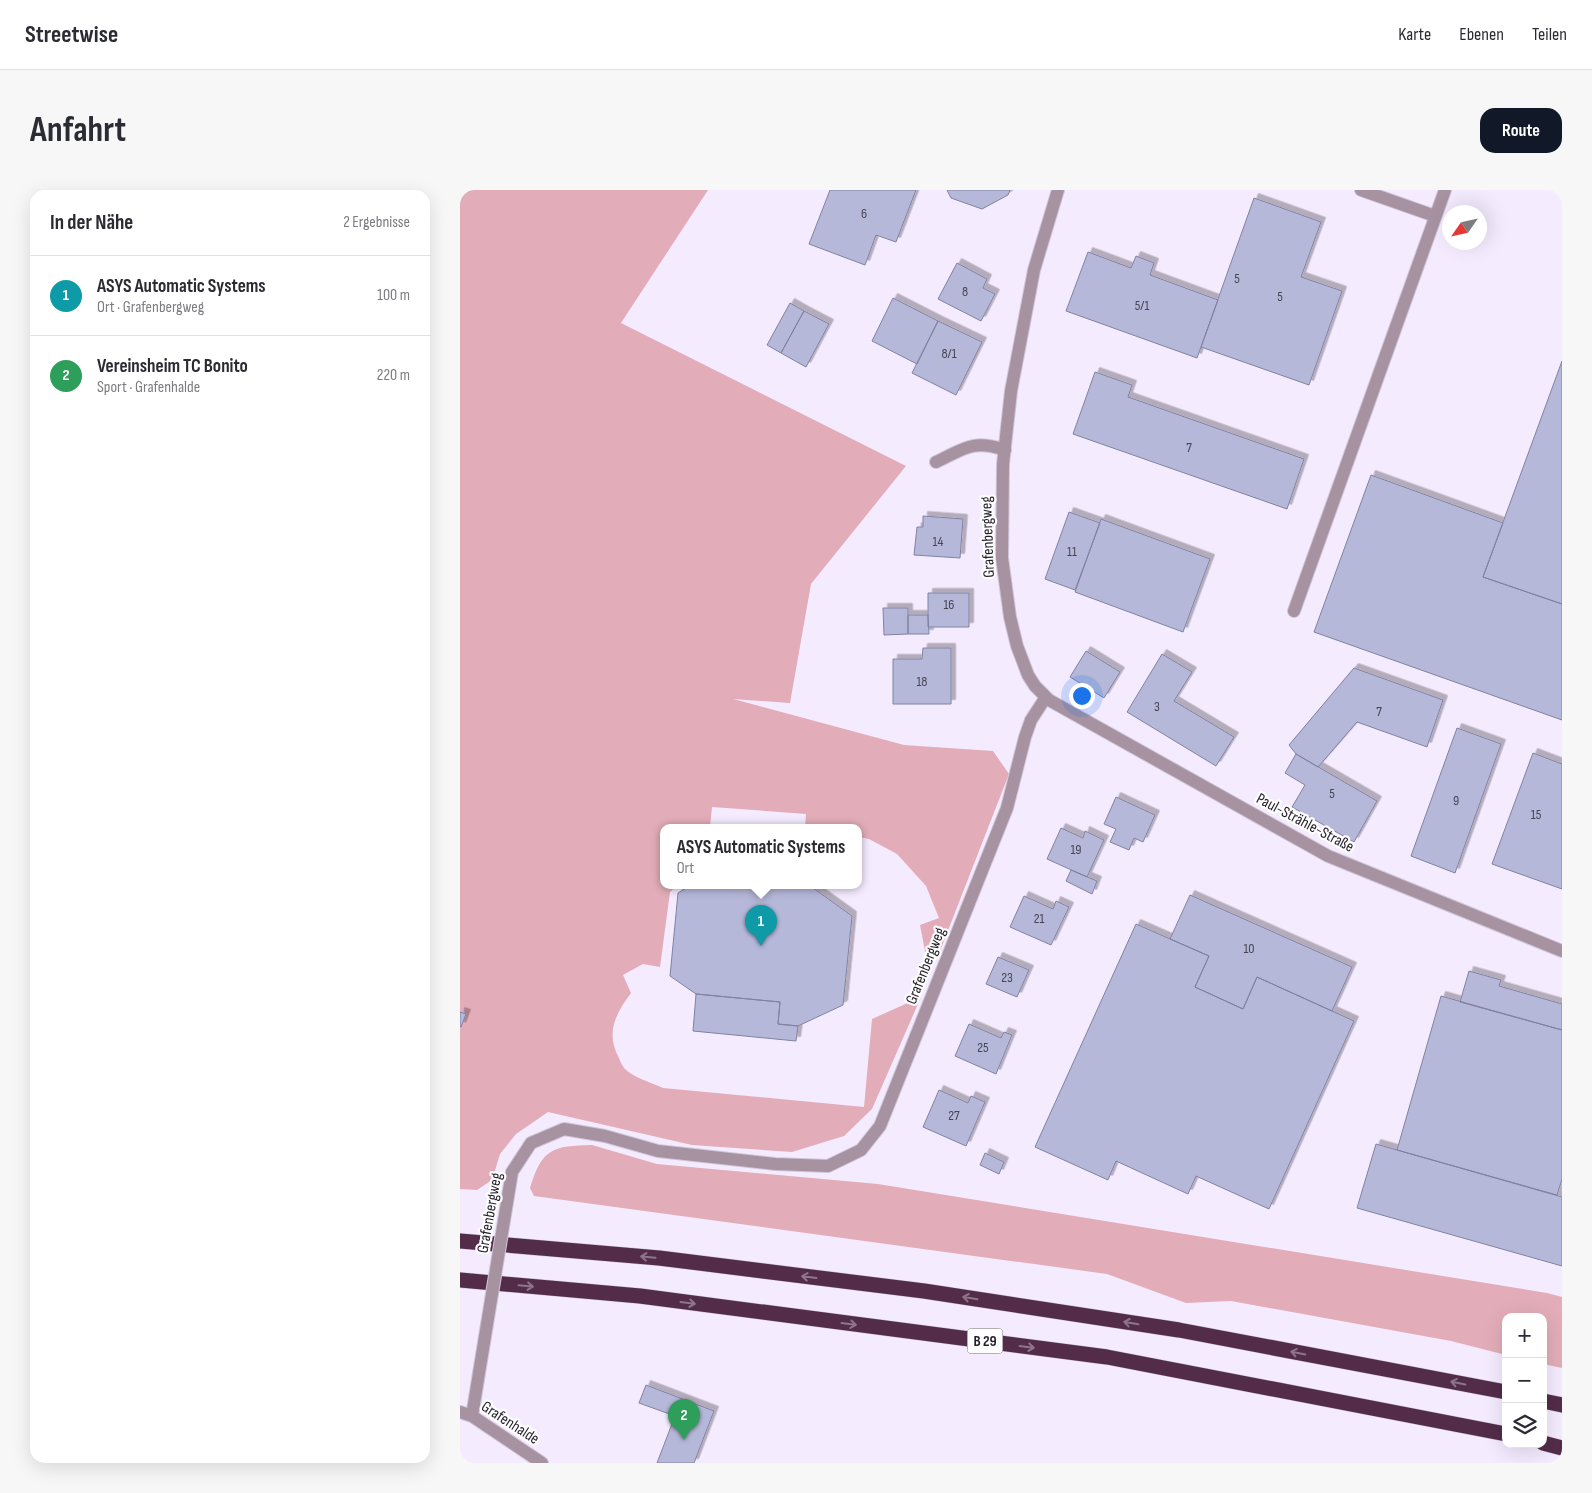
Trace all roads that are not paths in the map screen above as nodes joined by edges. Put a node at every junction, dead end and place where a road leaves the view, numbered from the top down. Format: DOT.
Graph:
graph roads {
  1 [pos="1058,190"];
  2 [pos="1361,190"];
  3 [pos="1445,190"];
  4 [pos="1435,216"];
  5 [pos="1005,450"];
  6 [pos="936,462"];
  7 [pos="1294,611"];
  8 [pos="1046,697"];
  9 [pos="1562,951"];
  10 [pos="460,1241"];
  11 [pos="460,1280"];
  12 [pos="1502,1391"];
  13 [pos="1547,1402"];
  14 [pos="1562,1405"];
  15 [pos="466,1414"];
  16 [pos="1502,1433"];
  17 [pos="1547,1444"];
  18 [pos="1562,1448"];
  19 [pos="542,1463"];
  1 -- 5 [label="street, Grafenbergweg"];
  2 -- 4 [label="street"];
  3 -- 4 [label="street"];
  4 -- 7 [label="street"];
  5 -- 6 [label="street"];
  5 -- 8 [label="street, Grafenbergweg"];
  8 -- 9 [label="street, Paul-Strähle-Straße"];
  8 -- 15 [label="street, Grafenbergweg, bridge"];
  12 -- 10 [label="highway, one-way"];
  11 -- 16 [label="highway, B 29, one-way"];
  13 -- 14 [label="highway"];
  15 -- 19 [label="street, Grafenhalde"];
  17 -- 18 [label="highway"];
}
